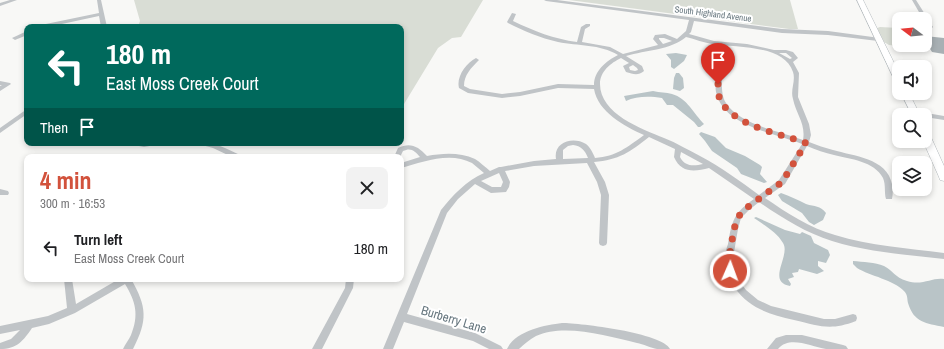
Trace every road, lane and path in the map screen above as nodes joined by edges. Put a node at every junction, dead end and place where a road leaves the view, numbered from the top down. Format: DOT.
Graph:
graph roads {
  1 [pos="15,0"];
  2 [pos="100,0"];
  3 [pos="546,0"];
  4 [pos="860,0"];
  5 [pos="914,0"];
  6 [pos="0,5"];
  7 [pos="921,12"];
  8 [pos="102,14"];
  9 [pos="514,14"];
  10 [pos="692,20"];
  11 [pos="55,24"];
  12 [pos="104,24"];
  13 [pos="588,24"];
  14 [pos="24,34"];
  15 [pos="687,35"];
  16 [pos="15,38"];
  17 [pos="878,39"];
  18 [pos="677,41"];
  19 [pos="579,44"];
  20 [pos="662,46"];
  21 [pos="621,55"];
  22 [pos="476,60"];
  23 [pos="632,64"];
  24 [pos="892,67"];
  25 [pos="719,76"];
  26 [pos="0,82"];
  27 [pos="596,87"];
  28 [pos="0,89"];
  29 [pos="24,113"];
  30 [pos="932,116"];
  31 [pos="944,118"];
  32 [pos="0,131"];
  33 [pos="649,134"];
  34 [pos="806,143"];
  35 [pos="215,146"];
  36 [pos="679,148"];
  37 [pos="931,148"];
  38 [pos="232,154"];
  39 [pos="398,154"];
  40 [pos="425,158"];
  41 [pos="591,160"];
  42 [pos="560,161"];
  43 [pos="404,164"];
  44 [pos="710,165"];
  45 [pos="500,169"];
  46 [pos="488,173"];
  47 [pos="944,177"];
  48 [pos="475,181"];
  49 [pos="889,197"];
  50 [pos="759,198"];
  51 [pos="603,243"];
  52 [pos="944,256"];
  53 [pos="68,282"];
  54 [pos="122,282"];
  55 [pos="128,282"];
  56 [pos="350,282"];
  57 [pos="72,310"];
  58 [pos="401,317"];
  59 [pos="853,318"];
  60 [pos="29,324"];
  61 [pos="0,330"];
  62 [pos="0,347"];
  63 [pos="128,349"];
  64 [pos="317,349"];
  65 [pos="388,349"];
  66 [pos="498,349"];
  67 [pos="512,349"];
  68 [pos="665,349"];
  69 [pos="772,349"];
  70 [pos="843,349"];
  1 -- 6 [label="street"];
  2 -- 8 [label="street"];
  3 -- 10 [label="street, South Highland Avenue"];
  4 -- 17 [label="main road"];
  5 -- 7 [label="street"];
  8 -- 11 [label="street"];
  8 -- 12 [label="street"];
  9 -- 19 [label="street"];
  10 -- 15 [label="street"];
  10 -- 17 [label="street, South Highland Avenue"];
  13 -- 19 [label="street"];
  14 -- 16 [label="street"];
  15 -- 18 [label="street"];
  15 -- 34 [label="street"];
  17 -- 24 [label="main road"];
  18 -- 20 [label="street"];
  18 -- 20 [label="street"];
  19 -- 21 [label="street"];
  20 -- 21 [label="street"];
  21 -- 23 [label="street"];
  21 -- 27 [label="street"];
  22 -- 27 [label="street"];
  25 -- 34 [label="street"];
  26 -- 28 [label="street"];
  27 -- 33 [label="street"];
  29 -- 32 [label="street"];
  30 -- 31 [label="street"];
  33 -- 36 [label="street"];
  33 -- 41 [label="street"];
  34 -- 49 [label="street"];
  34 -- 50 [label="street"];
  35 -- 38 [label="street"];
  36 -- 44 [label="street"];
  36 -- 44 [label="street"];
  37 -- 47 [label="main road"];
  39 -- 40 [label="street"];
  40 -- 43 [label="street"];
  40 -- 46 [label="street"];
  41 -- 42 [label="street"];
  41 -- 42 [label="street"];
  41 -- 51 [label="street"];
  42 -- 45 [label="street"];
  44 -- 50 [label="street"];
  45 -- 46 [label="street"];
  45 -- 48 [label="street"];
  46 -- 48 [label="street"];
  48 -- 58 [label="street"];
  50 -- 52 [label="street"];
  50 -- 59 [label="street"];
  53 -- 57 [label="street"];
  54 -- 57 [label="street"];
  55 -- 63 [label="street"];
  56 -- 64 [label="street"];
  57 -- 60 [label="street"];
  58 -- 65 [label="street"];
  58 -- 66 [label="street, Burberry Lane"];
  60 -- 61 [label="street"];
  60 -- 62 [label="street"];
  67 -- 68 [label="street"];
  69 -- 70 [label="street"];
}
